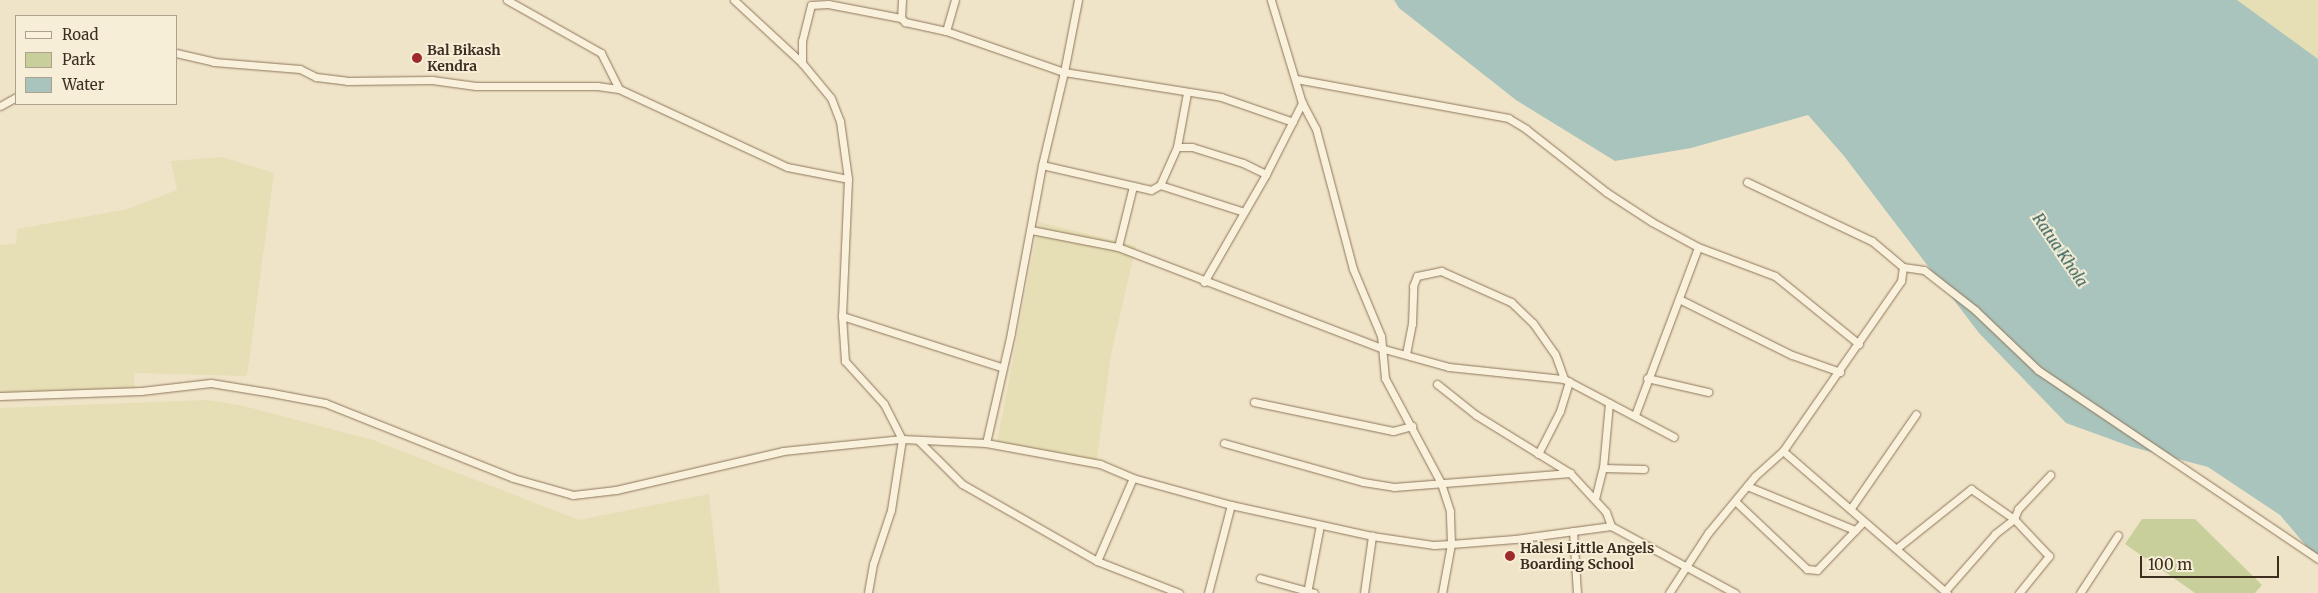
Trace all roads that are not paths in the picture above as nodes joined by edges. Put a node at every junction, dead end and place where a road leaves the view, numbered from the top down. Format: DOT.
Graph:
graph roads {
  1 [pos="507,0"];
  2 [pos="734,0"];
  3 [pos="902,0"];
  4 [pos="955,0"];
  5 [pos="1078,0"];
  6 [pos="1271,0"];
  7 [pos="900,18"];
  8 [pos="946,31"];
  9 [pos="178,53"];
  10 [pos="802,63"];
  11 [pos="1064,72"];
  12 [pos="1296,79"];
  13 [pos="619,89"];
  14 [pos="1187,93"];
  15 [pos="15,98"];
  16 [pos="1302,102"];
  17 [pos="0,106"];
  18 [pos="1293,122"];
  19 [pos="1177,147"];
  20 [pos="1042,165"];
  21 [pos="1266,174"];
  22 [pos="848,178"];
  23 [pos="1747,182"];
  24 [pos="1160,185"];
  25 [pos="1133,186"];
  26 [pos="1244,212"];
  27 [pos="1031,230"];
  28 [pos="1118,247"];
  29 [pos="1698,247"];
  30 [pos="1903,267"];
  31 [pos="1204,282"];
  32 [pos="1678,299"];
  33 [pos="842,316"];
  34 [pos="1859,344"];
  35 [pos="1384,349"];
  36 [pos="1406,354"];
  37 [pos="1001,367"];
  38 [pos="1840,372"];
  39 [pos="1647,378"];
  40 [pos="1566,380"];
  41 [pos="1437,384"];
  42 [pos="1708,392"];
  43 [pos="0,396"];
  44 [pos="1254,402"];
  45 [pos="1608,403"];
  46 [pos="1916,414"];
  47 [pos="1635,415"];
  48 [pos="1412,426"];
  49 [pos="1674,437"];
  50 [pos="902,439"];
  51 [pos="918,440"];
  52 [pos="986,443"];
  53 [pos="1224,443"];
  54 [pos="1783,451"];
  55 [pos="1538,454"];
  56 [pos="1603,468"];
  57 [pos="1644,469"];
  58 [pos="1570,473"];
  59 [pos="2050,475"];
  60 [pos="1133,478"];
  61 [pos="1440,484"];
  62 [pos="1747,486"];
  63 [pos="1595,499"];
  64 [pos="1735,501"];
  65 [pos="1231,505"];
  66 [pos="1852,508"];
  67 [pos="2014,519"];
  68 [pos="1863,522"];
  69 [pos="1320,525"];
  70 [pos="1610,526"];
  71 [pos="1855,530"];
  72 [pos="1572,531"];
  73 [pos="2118,535"];
  74 [pos="1372,536"];
  75 [pos="1451,544"];
  76 [pos="1897,548"];
  77 [pos="2318,559"];
  78 [pos="1097,560"];
  79 [pos="1686,568"];
  80 [pos="1260,578"];
  81 [pos="1674,585"];
  82 [pos="1310,592"];
  83 [pos="1946,592"];
  84 [pos="868,593"];
  85 [pos="1179,593"];
  86 [pos="1208,593"];
  87 [pos="1364,593"];
  88 [pos="1442,593"];
  89 [pos="1577,593"];
  90 [pos="1670,593"];
  91 [pos="1680,593"];
  92 [pos="1735,593"];
  93 [pos="2019,593"];
  94 [pos="2080,593"];
  1 -- 13 [label="street"];
  2 -- 10 [label="street"];
  3 -- 7 [label="street"];
  4 -- 8 [label="street"];
  5 -- 11 [label="street"];
  6 -- 12 [label="street"];
  7 -- 8 [label="street"];
  7 -- 10 [label="street"];
  8 -- 11 [label="street"];
  9 -- 13 [label="street"];
  10 -- 22 [label="street"];
  11 -- 14 [label="street"];
  11 -- 20 [label="street"];
  12 -- 16 [label="street"];
  12 -- 29 [label="street"];
  13 -- 22 [label="street"];
  14 -- 18 [label="street"];
  14 -- 19 [label="street"];
  15 -- 17 [label="street"];
  16 -- 18 [label="street"];
  16 -- 35 [label="street"];
  18 -- 21 [label="street"];
  19 -- 21 [label="street"];
  19 -- 24 [label="street"];
  20 -- 25 [label="street"];
  20 -- 27 [label="street"];
  21 -- 26 [label="street"];
  22 -- 33 [label="street"];
  23 -- 30 [label="street"];
  24 -- 25 [label="street"];
  24 -- 26 [label="street"];
  25 -- 28 [label="street"];
  26 -- 31 [label="street"];
  27 -- 28 [label="street"];
  27 -- 37 [label="street"];
  28 -- 31 [label="street"];
  29 -- 32 [label="street"];
  29 -- 34 [label="street"];
  30 -- 34 [label="street"];
  30 -- 77 [label="street"];
  31 -- 35 [label="street"];
  32 -- 38 [label="street"];
  32 -- 39 [label="street"];
  33 -- 37 [label="street"];
  33 -- 50 [label="street"];
  34 -- 38 [label="street"];
  35 -- 36 [label="street"];
  35 -- 48 [label="street"];
  36 -- 40 [label="street"];
  36 -- 40 [label="street"];
  37 -- 52 [label="street"];
  38 -- 54 [label="street"];
  39 -- 42 [label="street"];
  39 -- 47 [label="street"];
  40 -- 45 [label="street"];
  40 -- 55 [label="street"];
  41 -- 55 [label="street"];
  43 -- 50 [label="street"];
  44 -- 48 [label="street"];
  45 -- 47 [label="street"];
  45 -- 56 [label="street"];
  46 -- 66 [label="street"];
  47 -- 49 [label="street"];
  48 -- 61 [label="street"];
  50 -- 51 [label="street"];
  50 -- 84 [label="street"];
  51 -- 52 [label="street"];
  51 -- 78 [label="street"];
  52 -- 60 [label="street"];
  53 -- 61 [label="street"];
  54 -- 62 [label="street"];
  54 -- 66 [label="street"];
  55 -- 58 [label="street"];
  56 -- 57 [label="street"];
  56 -- 63 [label="street"];
  58 -- 61 [label="street"];
  58 -- 63 [label="street"];
  59 -- 67 [label="street"];
  60 -- 65 [label="street"];
  60 -- 78 [label="street"];
  61 -- 75 [label="street"];
  62 -- 64 [label="street"];
  62 -- 71 [label="street"];
  63 -- 70 [label="street"];
  64 -- 71 [label="street"];
  64 -- 79 [label="street"];
  65 -- 69 [label="street"];
  65 -- 86 [label="street"];
  66 -- 68 [label="street"];
  67 -- 76 [label="street"];
  67 -- 83 [label="street"];
  67 -- 93 [label="street"];
  68 -- 71 [label="street"];
  68 -- 76 [label="street"];
  69 -- 74 [label="street"];
  69 -- 82 [label="street"];
  70 -- 72 [label="street"];
  70 -- 79 [label="street"];
  72 -- 75 [label="street"];
  72 -- 89 [label="street"];
  73 -- 94 [label="street"];
  74 -- 75 [label="street"];
  74 -- 87 [label="street"];
  75 -- 88 [label="street"];
  76 -- 83 [label="street"];
  78 -- 85 [label="street"];
  79 -- 81 [label="street"];
  79 -- 92 [label="street"];
  80 -- 82 [label="street"];
  81 -- 90 [label="street"];
  81 -- 91 [label="street"];
}
